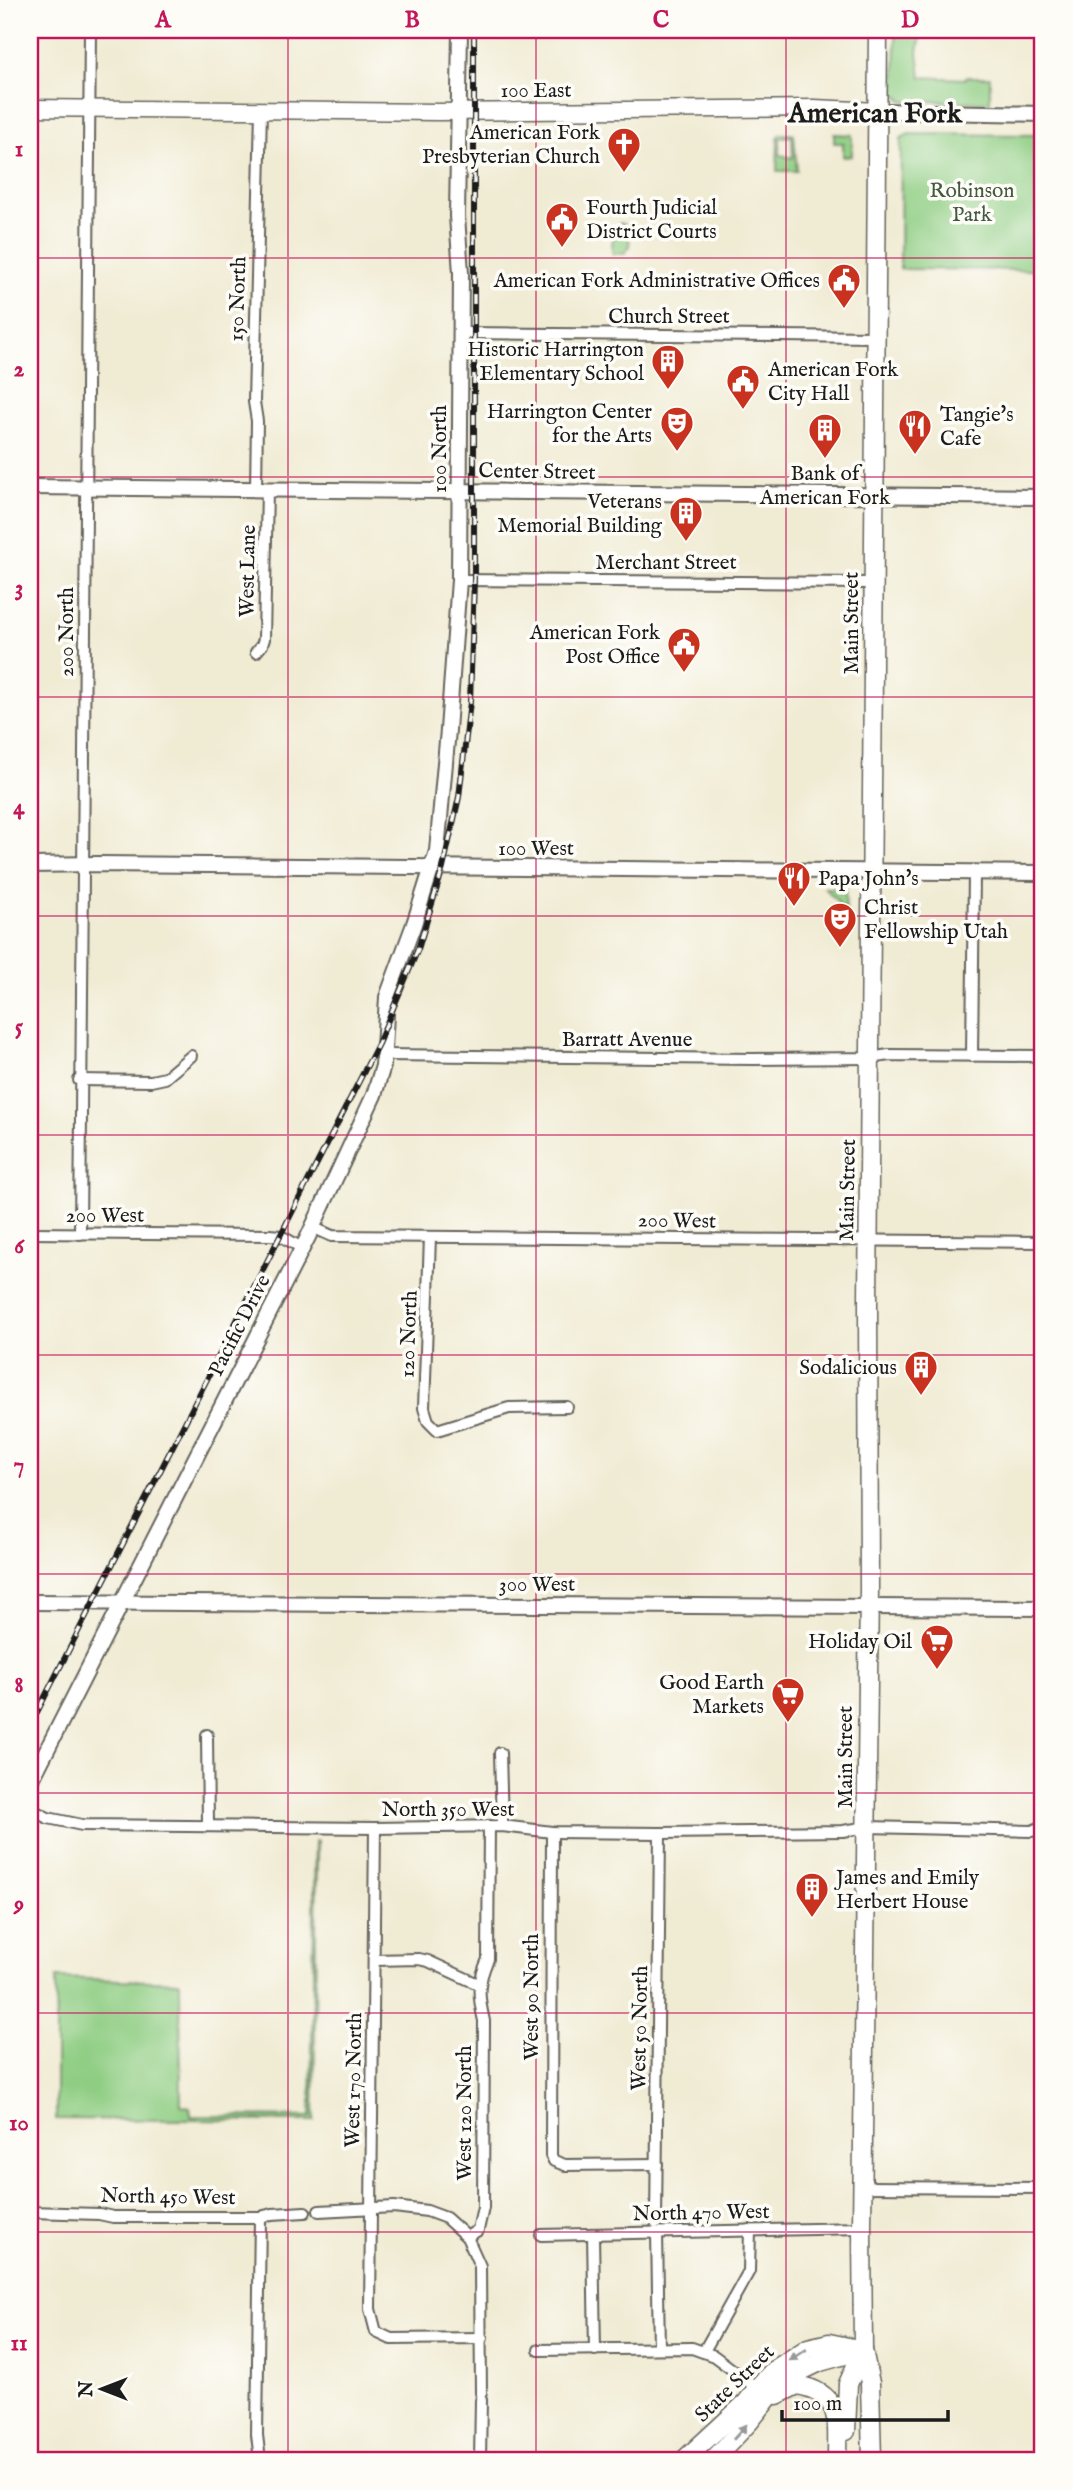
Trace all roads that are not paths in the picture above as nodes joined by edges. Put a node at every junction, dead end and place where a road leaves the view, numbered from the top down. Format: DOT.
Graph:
graph roads {
  1 [pos="90,30"];
  2 [pos="460,30"];
  3 [pos="878,30"];
  4 [pos="30,108"];
  5 [pos="89,109"];
  6 [pos="261,110"];
  7 [pos="458,111"];
  8 [pos="878,111"];
  9 [pos="1043,114"];
  10 [pos="461,333"];
  11 [pos="876,337"];
  12 [pos="30,487"];
  13 [pos="86,487"];
  14 [pos="262,488"];
  15 [pos="459,491"];
  16 [pos="874,496"];
  17 [pos="1043,497"];
  18 [pos="458,580"];
  19 [pos="874,583"];
  20 [pos="256,652"];
  21 [pos="30,865"];
  22 [pos="82,865"];
  23 [pos="432,868"];
  24 [pos="873,871"];
  25 [pos="974,872"];
  26 [pos="1043,873"];
  27 [pos="384,1055"];
  28 [pos="191,1056"];
  29 [pos="972,1056"];
  30 [pos="1043,1056"];
  31 [pos="870,1058"];
  32 [pos="79,1080"];
  33 [pos="313,1227"];
  34 [pos="30,1233"];
  35 [pos="79,1234"];
  36 [pos="430,1237"];
  37 [pos="869,1241"];
  38 [pos="1043,1242"];
  39 [pos="302,1248"];
  40 [pos="567,1407"];
  41 [pos="30,1602"];
  42 [pos="121,1602"];
  43 [pos="868,1606"];
  44 [pos="1043,1608"];
  45 [pos="207,1735"];
  46 [pos="500,1753"];
  47 [pos="30,1783"];
  48 [pos="30,1809"];
  49 [pos="208,1825"];
  50 [pos="489,1826"];
  51 [pos="502,1826"];
  52 [pos="1043,1826"];
  53 [pos="868,1827"];
  54 [pos="375,1828"];
  55 [pos="552,1832"];
  56 [pos="660,1833"];
  57 [pos="374,1960"];
  58 [pos="480,1985"];
  59 [pos="657,2164"];
  60 [pos="863,2186"];
  61 [pos="1043,2188"];
  62 [pos="371,2208"];
  63 [pos="319,2211"];
  64 [pos="30,2212"];
  65 [pos="305,2212"];
  66 [pos="260,2217"];
  67 [pos="656,2228"];
  68 [pos="862,2228"];
  69 [pos="750,2230"];
  70 [pos="593,2234"];
  71 [pos="541,2235"];
  72 [pos="467,2237"];
  73 [pos="482,2337"];
  74 [pos="659,2348"];
  75 [pos="539,2350"];
  76 [pos="595,2350"];
  77 [pos="863,2350"];
  78 [pos="704,2351"];
  79 [pos="761,2395"];
  80 [pos="260,2460"];
  81 [pos="480,2460"];
  82 [pos="684,2460"];
  83 [pos="713,2460"];
  84 [pos="838,2460"];
  85 [pos="845,2460"];
  86 [pos="872,2460"];
  1 -- 5 [label="street, 200 North"];
  2 -- 7 [label="street, 100 North"];
  3 -- 8 [label="main road, Main Street"];
  4 -- 5 [label="main road, 100 East"];
  5 -- 6 [label="main road, 100 East"];
  5 -- 13 [label="street, 200 North"];
  6 -- 7 [label="main road, 100 East"];
  6 -- 14 [label="street, 150 North"];
  7 -- 8 [label="main road, 100 East"];
  7 -- 10 [label="street, 100 North"];
  8 -- 9 [label="street, 100 East"];
  8 -- 11 [label="main road, Main Street"];
  10 -- 11 [label="street, Church Street"];
  10 -- 15 [label="street, 100 North"];
  11 -- 16 [label="main road, Main Street"];
  12 -- 13 [label="street, Center Street"];
  13 -- 14 [label="street, Center Street"];
  13 -- 22 [label="street, 200 North"];
  14 -- 15 [label="street, Center Street"];
  14 -- 20 [label="street, West Lane"];
  15 -- 16 [label="street, Center Street"];
  15 -- 18 [label="street, 100 North"];
  16 -- 17 [label="street, Center Street"];
  16 -- 19 [label="main road, Main Street"];
  18 -- 19 [label="street, Merchant Street"];
  18 -- 23 [label="street, 100 North"];
  19 -- 24 [label="main road, Main Street"];
  21 -- 22 [label="street, 100 West"];
  22 -- 23 [label="street, 100 West"];
  22 -- 32 [label="street, 200 North"];
  23 -- 24 [label="street, 100 West"];
  23 -- 27 [label="street, Pacific Drive"];
  24 -- 25 [label="street, 100 West"];
  24 -- 31 [label="main road, Main Street"];
  25 -- 26 [label="street, 100 West"];
  25 -- 29 [label="street"];
  27 -- 31 [label="street, Barratt Avenue"];
  27 -- 33 [label="street, Pacific Drive"];
  28 -- 32 [label="street"];
  29 -- 30 [label="street, Barratt Avenue"];
  29 -- 31 [label="street, Barratt Avenue"];
  31 -- 37 [label="main road, Main Street"];
  32 -- 35 [label="street, 200 North"];
  33 -- 36 [label="street, 200 West"];
  33 -- 39 [label="street, Pacific Drive"];
  34 -- 35 [label="street, 200 West"];
  35 -- 39 [label="street, 200 West"];
  36 -- 37 [label="street, 200 West"];
  36 -- 40 [label="street, 120 North"];
  37 -- 38 [label="street, 200 West"];
  37 -- 43 [label="main road, Main Street"];
  39 -- 42 [label="street, Pacific Drive"];
  41 -- 42 [label="street, 300 West"];
  42 -- 43 [label="street, 300 West"];
  42 -- 47 [label="street, Pacific Drive"];
  43 -- 44 [label="street, 300 West"];
  43 -- 53 [label="main road, Main Street"];
  45 -- 49 [label="street"];
  46 -- 51 [label="street"];
  48 -- 49 [label="street, North 350 West"];
  49 -- 54 [label="street, North 350 West"];
  50 -- 51 [label="street, North 350 West"];
  50 -- 54 [label="street, North 350 West"];
  50 -- 58 [label="street, West 120 North"];
  51 -- 55 [label="street, North 350 West"];
  52 -- 53 [label="street, North 350 West"];
  53 -- 56 [label="street, North 350 West"];
  53 -- 60 [label="main road, Main Street"];
  54 -- 57 [label="street, West 170 North"];
  55 -- 56 [label="street, North 350 West"];
  55 -- 59 [label="street, West 90 North"];
  56 -- 59 [label="street, West 50 North"];
  57 -- 58 [label="street"];
  57 -- 62 [label="street, West 170 North"];
  58 -- 72 [label="street, West 120 North"];
  59 -- 67 [label="street, West 50 North"];
  60 -- 61 [label="street"];
  60 -- 68 [label="main road, Main Street"];
  62 -- 63 [label="street"];
  62 -- 72 [label="street"];
  62 -- 73 [label="street, West 170 North"];
  64 -- 66 [label="street, North 450 West"];
  65 -- 66 [label="street, North 450 West"];
  66 -- 80 [label="street"];
  67 -- 69 [label="street, North 470 West"];
  67 -- 70 [label="street, North 470 West"];
  67 -- 74 [label="street, West 50 North"];
  68 -- 69 [label="street, North 470 West"];
  68 -- 77 [label="main road, Main Street"];
  69 -- 78 [label="street"];
  70 -- 71 [label="street, North 470 West"];
  70 -- 76 [label="street"];
  72 -- 73 [label="street"];
  73 -- 81 [label="street"];
  74 -- 76 [label="street"];
  74 -- 78 [label="street"];
  75 -- 76 [label="street"];
  77 -- 79 [label="main road, State Street"];
  77 -- 85 [label="main road, Main Street"];
  77 -- 86 [label="main road, Main Street"];
  78 -- 79 [label="street"];
  79 -- 82 [label="main road, State Street"];
  83 -- 79 [label="main road, one-way"];
  79 -- 84 [label="main road, State Street"];
}
